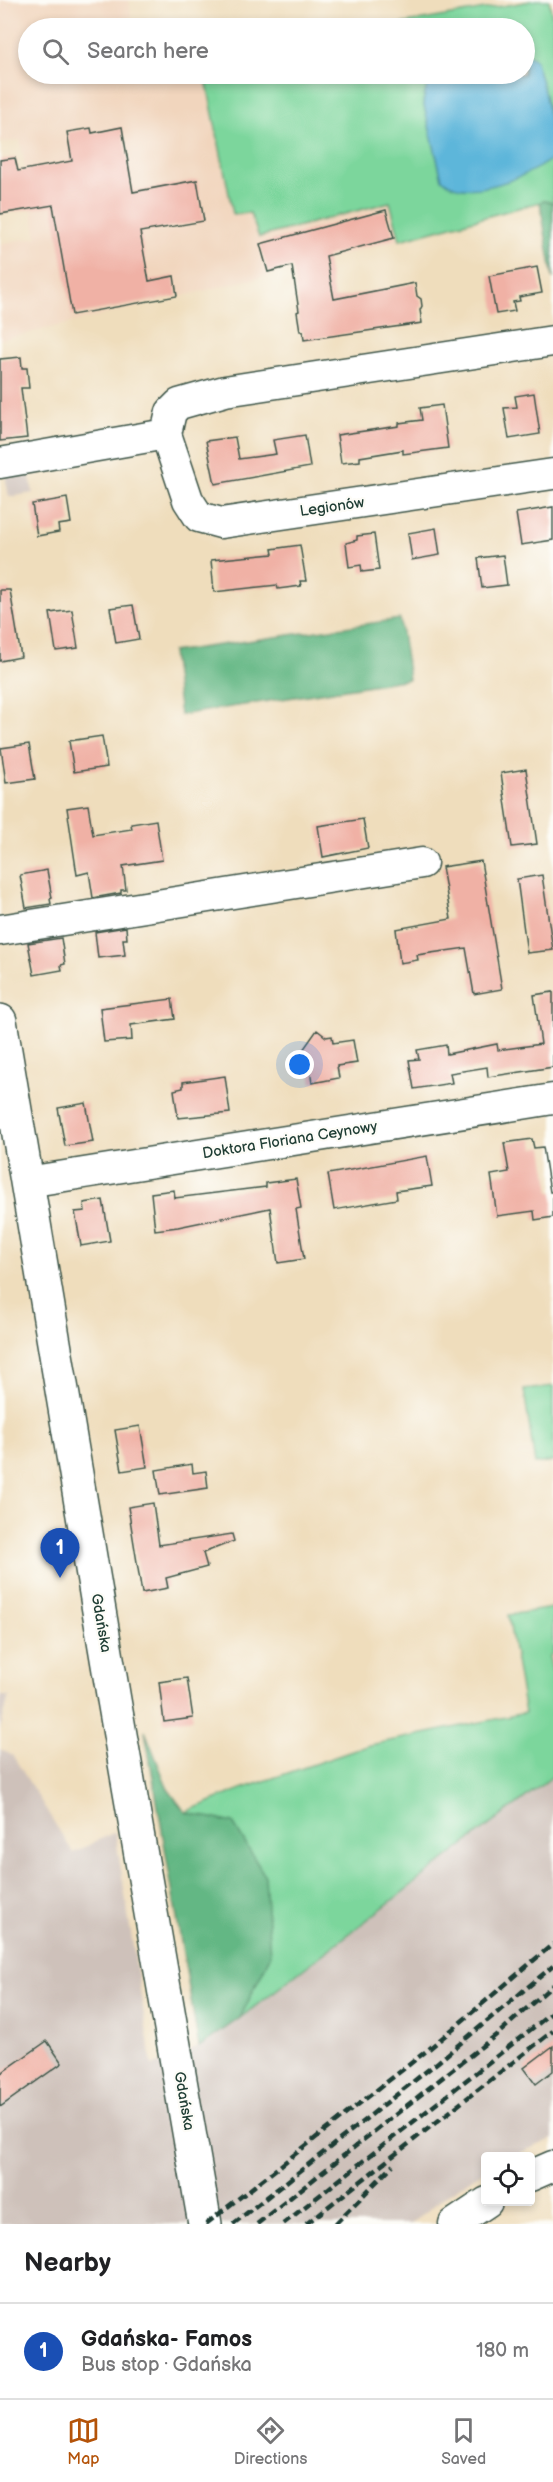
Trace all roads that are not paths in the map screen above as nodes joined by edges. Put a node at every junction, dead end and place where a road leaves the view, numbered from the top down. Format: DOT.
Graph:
graph roads {
  1 [pos="553,341"];
  2 [pos="166,434"];
  3 [pos="0,463"];
  4 [pos="553,474"];
  5 [pos="422,863"];
  6 [pos="0,930"];
  7 [pos="0,1021"];
  8 [pos="553,1100"];
  9 [pos="27,1182"];
  10 [pos="553,2166"];
  11 [pos="535,2174"];
  12 [pos="481,2206"];
  13 [pos="205,2224"];
  14 [pos="454,2224"];
  1 -- 2 [label="street"];
  2 -- 3 [label="street"];
  2 -- 4 [label="street, Legionów"];
  5 -- 6 [label="street"];
  7 -- 9 [label="main road, Gdańska"];
  8 -- 9 [label="street, Doktora Floriana Ceynowy"];
  9 -- 13 [label="main road, Gdańska"];
  10 -- 11 [label="street"];
  12 -- 14 [label="street"];
}
